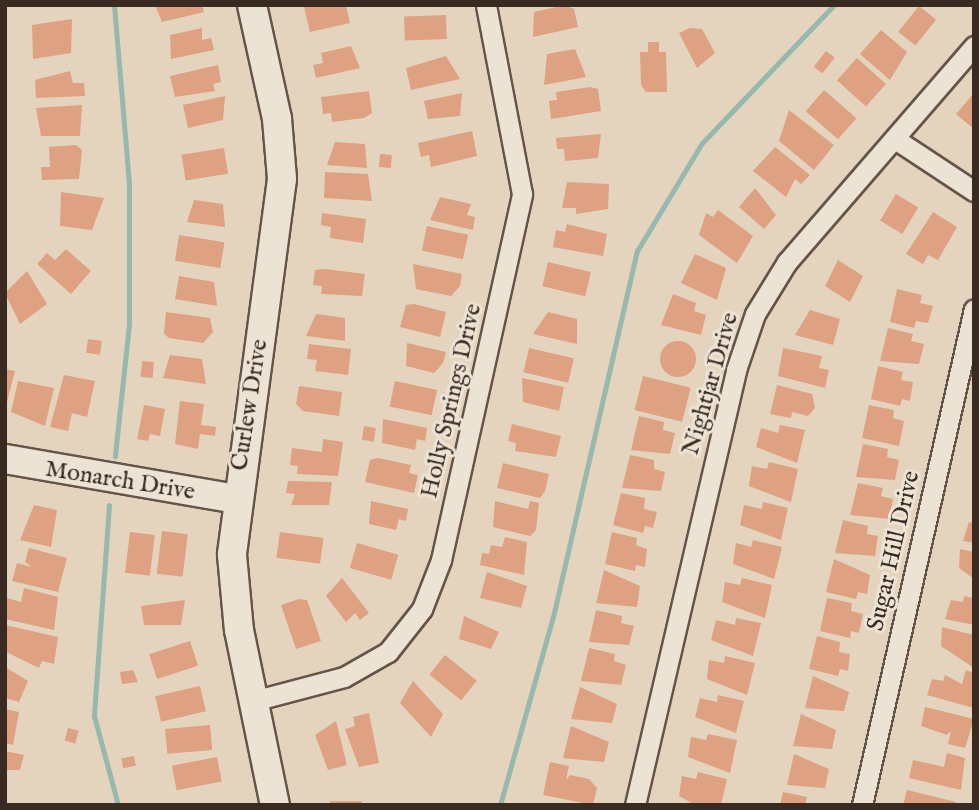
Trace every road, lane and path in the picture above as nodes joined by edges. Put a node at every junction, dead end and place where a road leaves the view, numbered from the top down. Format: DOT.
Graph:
graph roads {
  1 [pos="252,5"];
  2 [pos="486,5"];
  3 [pos="974,46"];
  4 [pos="895,139"];
  5 [pos="974,191"];
  6 [pos="974,309"];
  7 [pos="5,459"];
  8 [pos="236,499"];
  9 [pos="253,701"];
  10 [pos="275,805"];
  11 [pos="635,805"];
  12 [pos="862,805"];
  1 -- 8 [label="street, Curlew Drive"];
  2 -- 9 [label="street, Holly Springs Drive"];
  3 -- 4 [label="street, Nightjar Drive"];
  4 -- 5 [label="street"];
  4 -- 11 [label="street, Nightjar Drive"];
  6 -- 12 [label="street, Sugar Hill Drive"];
  7 -- 8 [label="street, Monarch Drive"];
  8 -- 9 [label="street, Curlew Drive"];
  9 -- 10 [label="street, Curlew Drive"];
}
